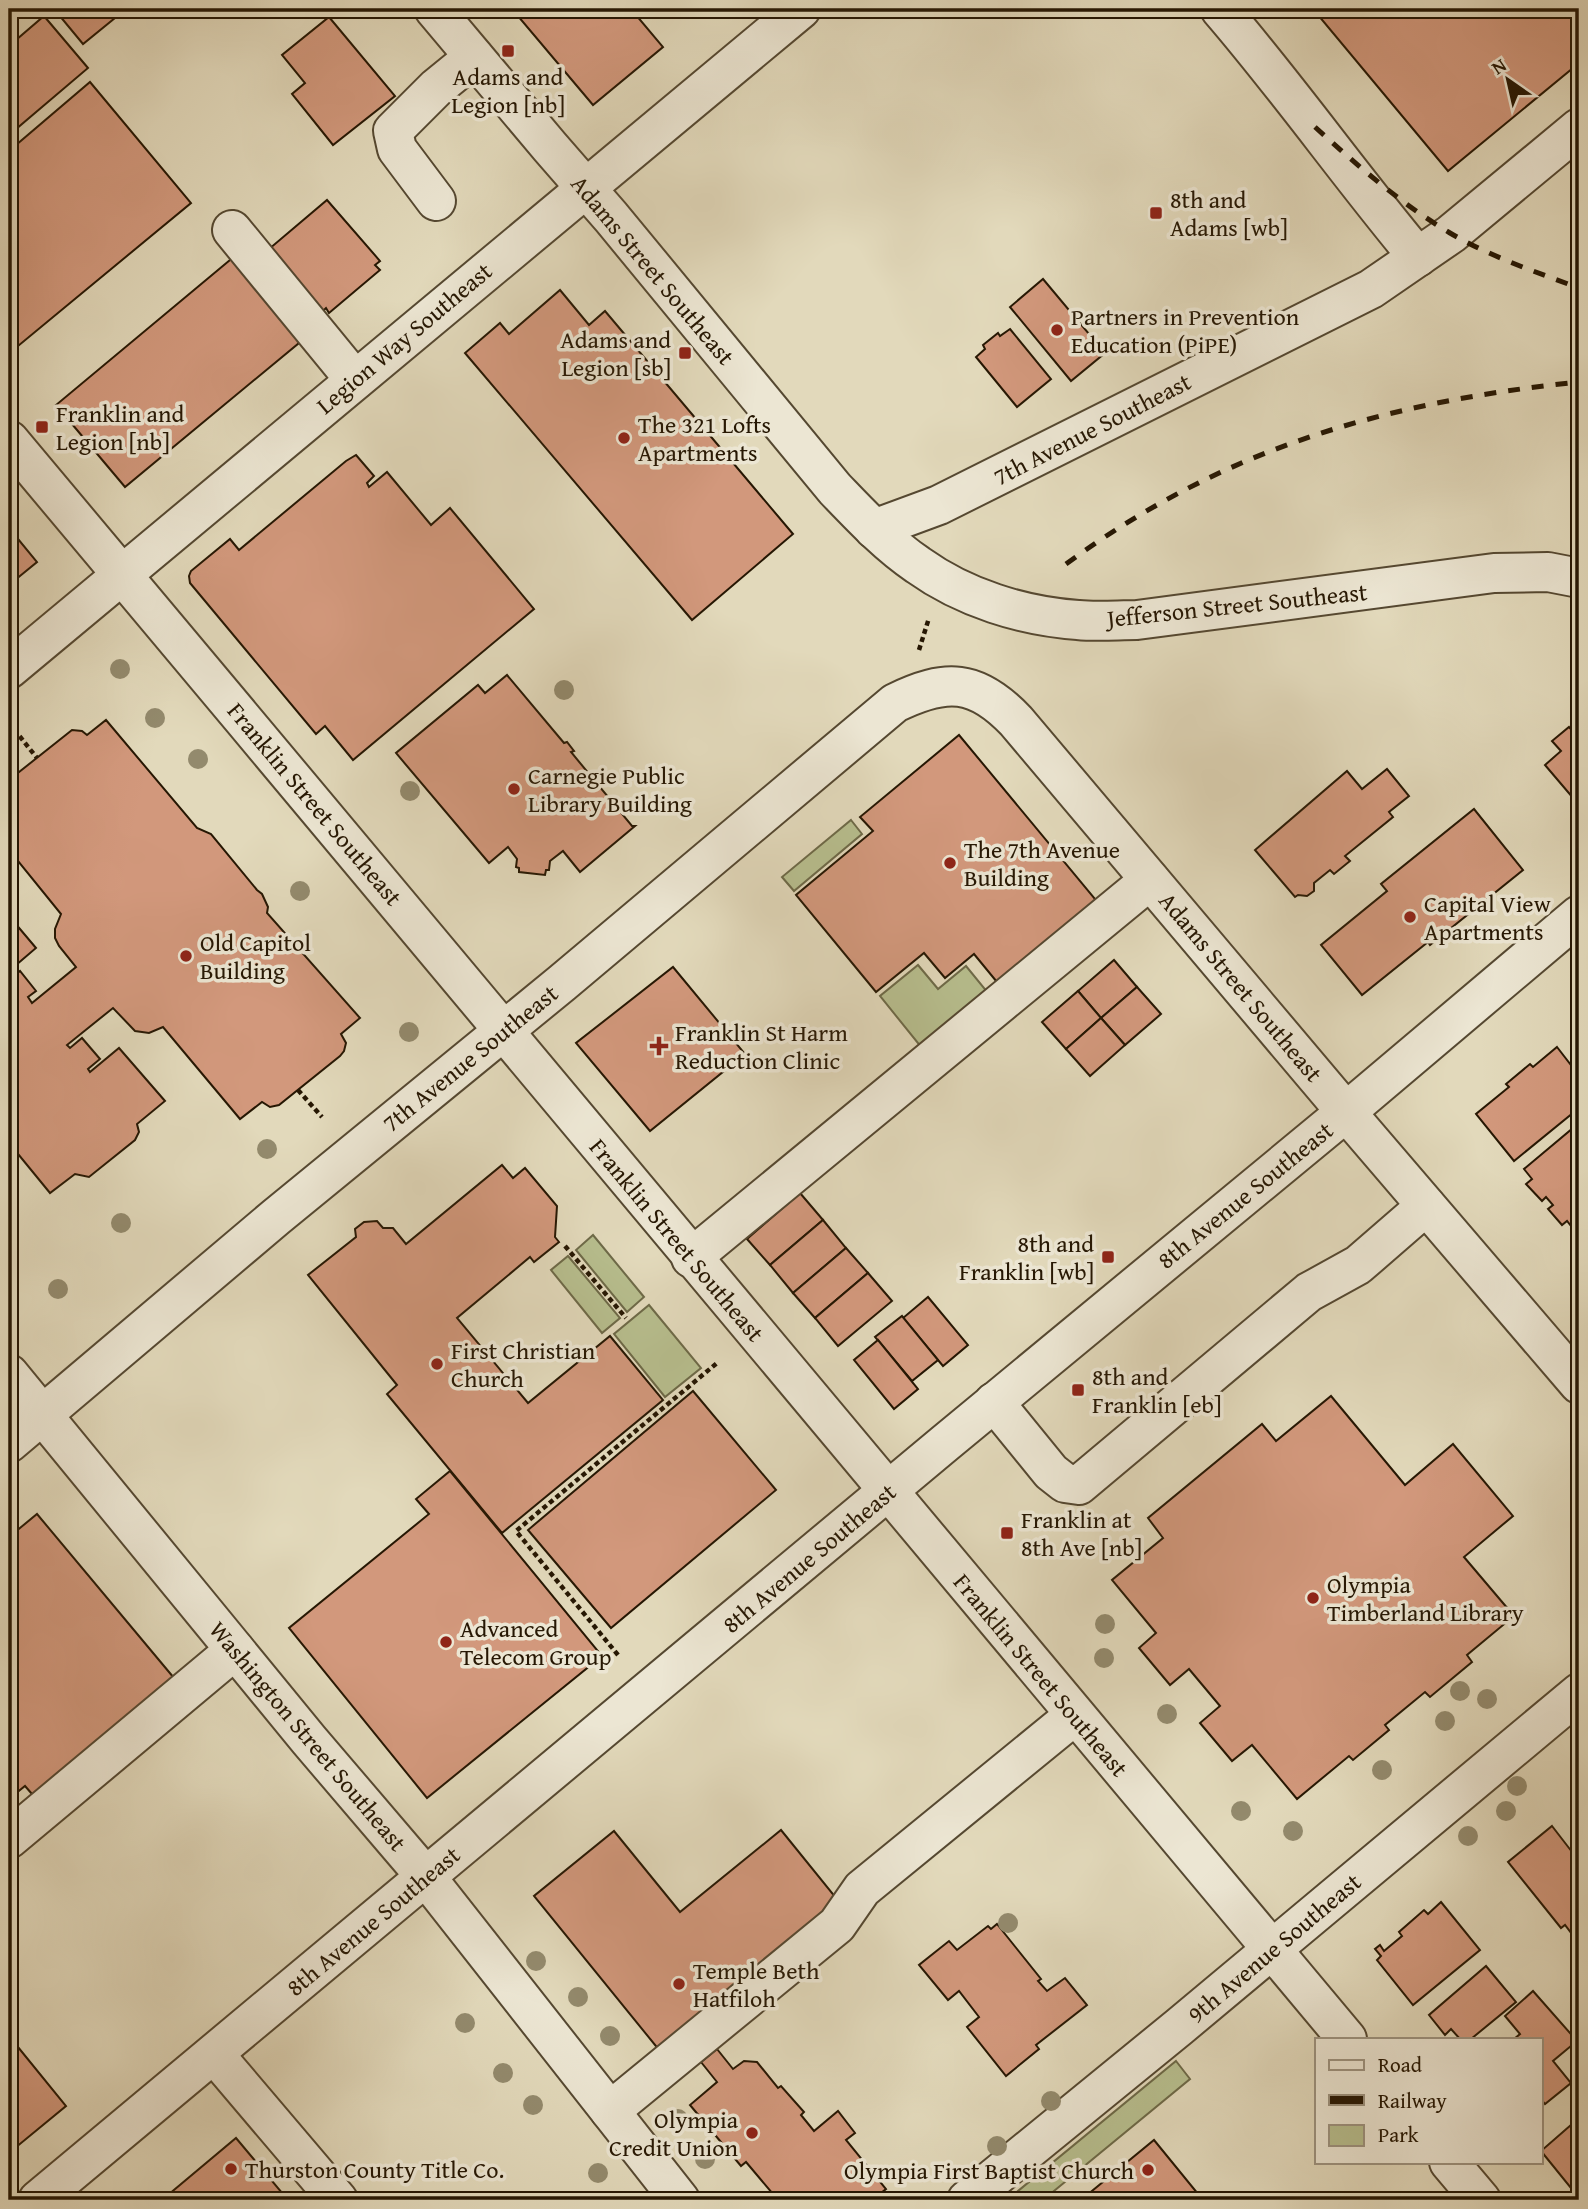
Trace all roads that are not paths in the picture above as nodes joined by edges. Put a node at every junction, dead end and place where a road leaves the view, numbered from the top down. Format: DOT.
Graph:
graph roads {
  1 [pos="434,9"];
  2 [pos="801,9"];
  3 [pos="1220,9"];
  4 [pos="474,57"];
  5 [pos="1579,128"];
  6 [pos="584,187"];
  7 [pos="436,201"];
  8 [pos="232,230"];
  9 [pos="1418,257"];
  10 [pos="355,380"];
  11 [pos="9,440"];
  12 [pos="874,529"];
  13 [pos="121,575"];
  14 [pos="1579,578"];
  15 [pos="9,669"];
  16 [pos="938,686"];
  17 [pos="1150,880"];
  18 [pos="1579,915"];
  19 [pos="503,1031"];
  20 [pos="1346,1112"];
  21 [pos="1426,1206"];
  22 [pos="691,1258"];
  23 [pos="9,1374"];
  24 [pos="1579,1384"];
  25 [pos="994,1402"];
  26 [pos="43,1415"];
  27 [pos="9,1443"];
  28 [pos="887,1492"];
  29 [pos="236,1650"];
  30 [pos="1579,1693"];
  31 [pos="1075,1715"];
  32 [pos="9,1839"];
  33 [pos="426,1877"];
  34 [pos="1272,1950"];
  35 [pos="1346,2038"];
  36 [pos="214,2054"];
  37 [pos="610,2111"];
  38 [pos="38,2200"];
  39 [pos="338,2200"];
  40 [pos="680,2200"];
  41 [pos="967,2200"];
  1 -- 4 [label="street, Adams Street Southeast"];
  2 -- 6 [label="street, Legion Way Southeast"];
  3 -- 9 [label="street"];
  4 -- 6 [label="street, Adams Street Southeast"];
  4 -- 7 [label="street"];
  5 -- 9 [label="street, 7th Avenue Southeast"];
  6 -- 10 [label="street, Legion Way Southeast"];
  6 -- 12 [label="street, Adams Street Southeast"];
  8 -- 10 [label="street"];
  9 -- 12 [label="street, 7th Avenue Southeast"];
  10 -- 13 [label="street, Legion Way Southeast"];
  11 -- 13 [label="street, Franklin Street Southeast"];
  12 -- 14 [label="street, Jefferson Street Southeast"];
  13 -- 15 [label="street, Legion Way Southeast"];
  13 -- 19 [label="street, Franklin Street Southeast"];
  16 -- 17 [label="street, Adams Street Southeast"];
  16 -- 19 [label="street, 7th Avenue Southeast"];
  17 -- 20 [label="street, Adams Street Southeast"];
  17 -- 22 [label="street"];
  18 -- 20 [label="street, 8th Avenue Southeast"];
  19 -- 22 [label="street, Franklin Street Southeast"];
  19 -- 26 [label="street, 7th Avenue Southeast"];
  20 -- 21 [label="street, Adams Street Southeast"];
  20 -- 25 [label="street, 8th Avenue Southeast"];
  21 -- 24 [label="street, Adams Street Southeast"];
  21 -- 25 [label="street"];
  22 -- 28 [label="street, Franklin Street Southeast"];
  23 -- 26 [label="street, Washington Street Southeast"];
  25 -- 28 [label="street, 8th Avenue Southeast"];
  26 -- 27 [label="street, 7th Avenue Southeast"];
  26 -- 29 [label="street, Washington Street Southeast"];
  28 -- 31 [label="street, Franklin Street Southeast"];
  28 -- 33 [label="street, 8th Avenue Southeast"];
  29 -- 32 [label="street"];
  29 -- 33 [label="street, Washington Street Southeast"];
  30 -- 34 [label="street, 9th Avenue Southeast"];
  31 -- 34 [label="street, Franklin Street Southeast"];
  31 -- 37 [label="street"];
  33 -- 36 [label="street, 8th Avenue Southeast"];
  33 -- 37 [label="street, Washington Street Southeast"];
  34 -- 35 [label="street, Franklin Street Southeast"];
  34 -- 41 [label="street, 9th Avenue Southeast"];
  36 -- 38 [label="street, 8th Avenue Southeast"];
  36 -- 39 [label="street"];
  37 -- 40 [label="street, Washington Street Southeast"];
}
